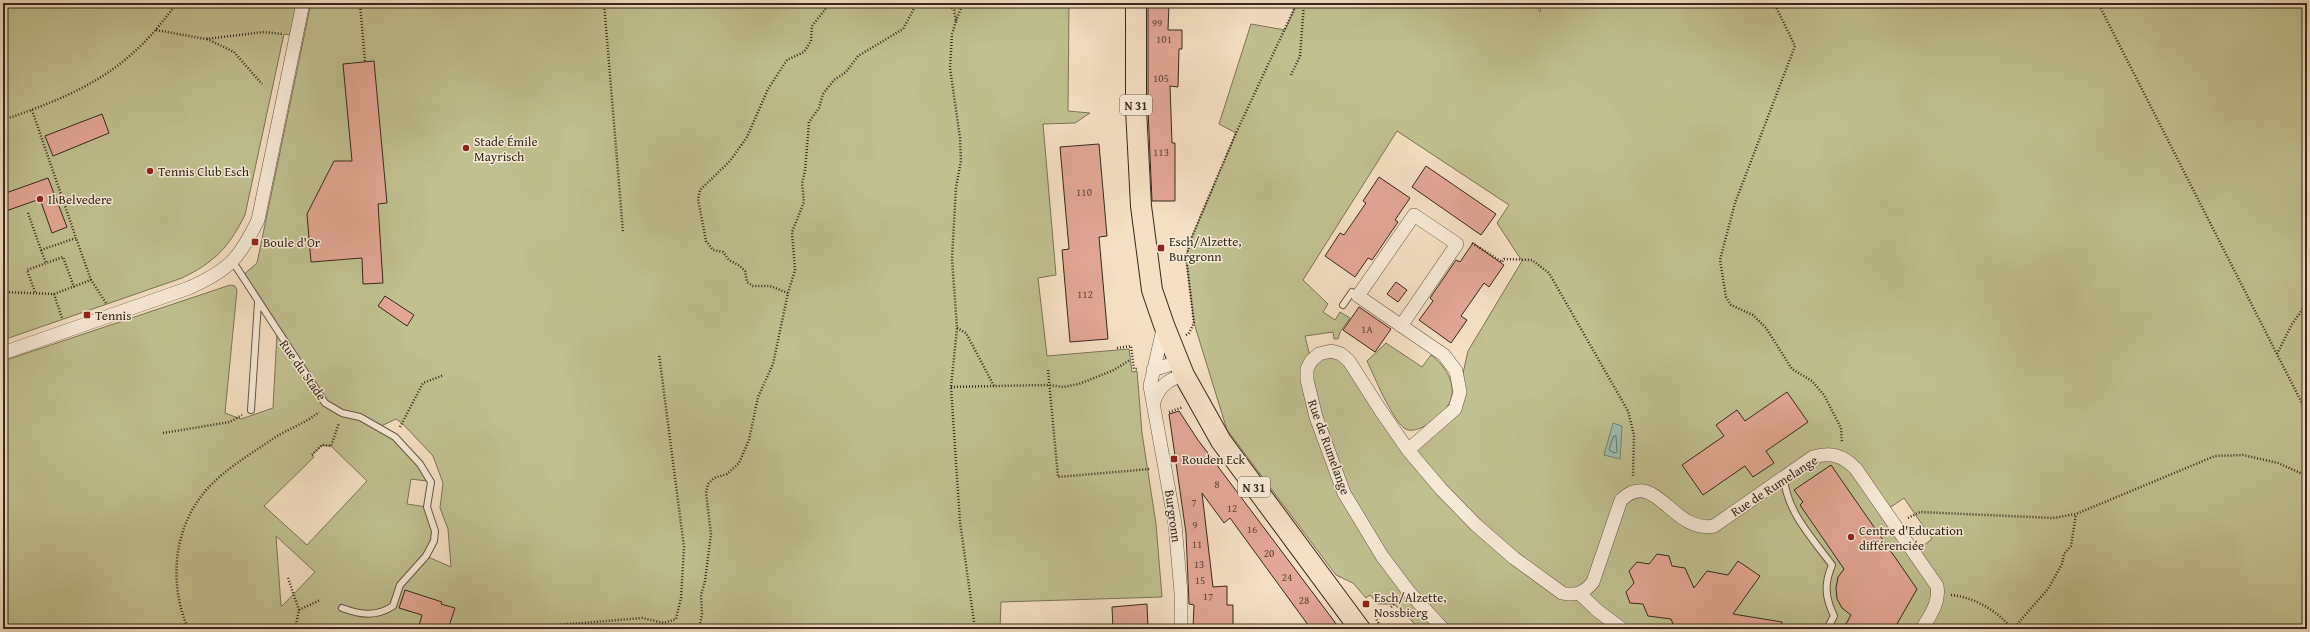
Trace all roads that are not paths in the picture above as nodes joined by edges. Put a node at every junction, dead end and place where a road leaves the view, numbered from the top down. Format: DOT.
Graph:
graph roads {
  1 [pos="303,3"];
  2 [pos="1136,3"];
  3 [pos="233,262"];
  4 [pos="1358,296"];
  5 [pos="258,302"];
  6 [pos="1343,305"];
  7 [pos="1164,325"];
  8 [pos="1402,326"];
  9 [pos="3,354"];
  10 [pos="1181,368"];
  11 [pos="1146,369"];
  12 [pos="1153,404"];
  13 [pos="251,410"];
  14 [pos="1408,450"];
  15 [pos="1784,478"];
  16 [pos="1580,594"];
  17 [pos="342,608"];
  18 [pos="1181,629"];
  19 [pos="1360,629"];
  20 [pos="1444,629"];
  21 [pos="1622,629"];
  22 [pos="1827,629"];
  23 [pos="1922,629"];
  1 -- 3 [label="street"];
  2 -- 7 [label="main road, N 31"];
  3 -- 5 [label="lane, Rue du Stade"];
  3 -- 9 [label="street"];
  4 -- 6 [label="lane"];
  4 -- 8 [label="street"];
  4 -- 8 [label="street"];
  5 -- 13 [label="lane"];
  5 -- 17 [label="lane, Rue du Stade"];
  7 -- 10 [label="main road, N 31"];
  7 -- 11 [label="street, Burgronn"];
  8 -- 14 [label="street"];
  10 -- 11 [label="street"];
  10 -- 12 [label="street"];
  10 -- 19 [label="main road, N 31"];
  11 -- 12 [label="street, Burgronn"];
  12 -- 18 [label="street, Burgronn"];
  14 -- 16 [label="street, Rue de Rumelange"];
  14 -- 20 [label="street, Rue de Rumelange"];
  15 -- 16 [label="street, Rue de Rumelange"];
  15 -- 22 [label="lane"];
  15 -- 23 [label="street, Rue de Rumelange"];
  16 -- 21 [label="street"];
}
